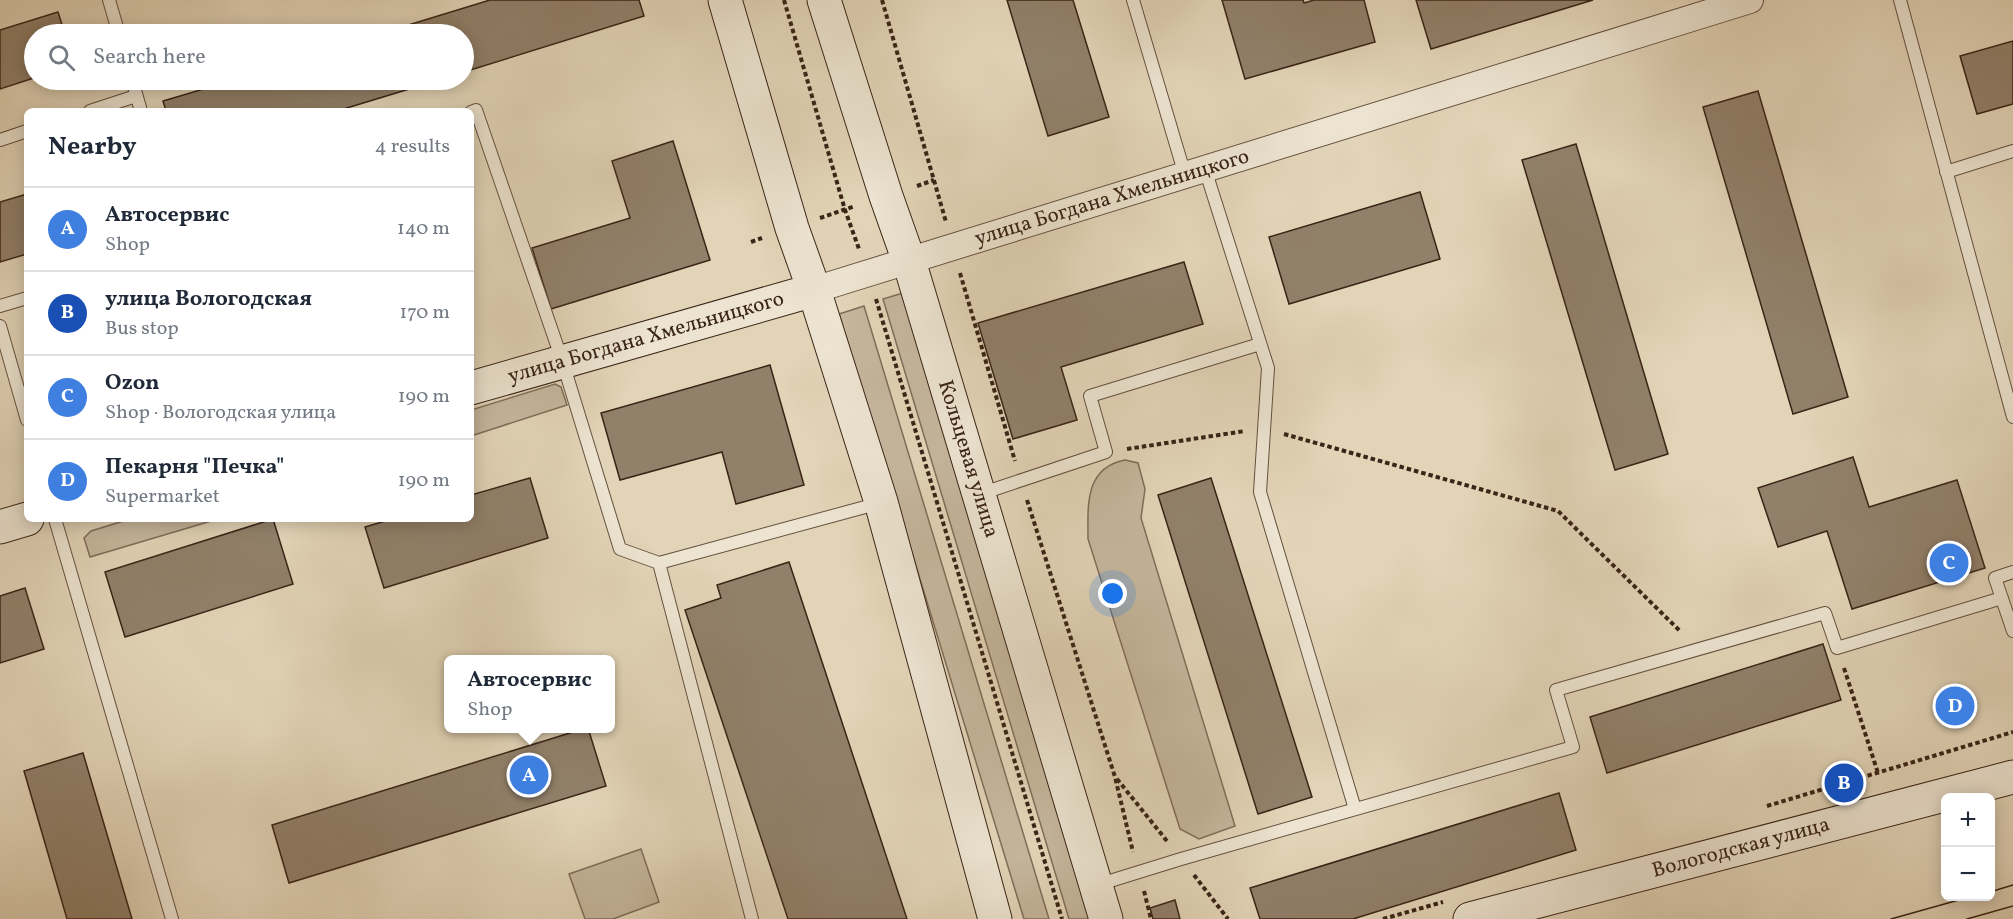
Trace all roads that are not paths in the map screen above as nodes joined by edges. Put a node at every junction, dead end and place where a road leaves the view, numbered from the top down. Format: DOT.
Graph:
graph roads {
  1 [pos="109,0"];
  2 [pos="725,0"];
  3 [pos="824,0"];
  4 [pos="1133,0"];
  5 [pos="1750,0"];
  6 [pos="1900,0"];
  7 [pos="116,24"];
  8 [pos="134,90"];
  9 [pos="136,96"];
  10 [pos="99,108"];
  11 [pos="140,108"];
  12 [pos="474,111"];
  13 [pos="24,133"];
  14 [pos="0,140"];
  15 [pos="2013,151"];
  16 [pos="1195,172"];
  17 [pos="1946,172"];
  18 [pos="909,261"];
  19 [pos="814,290"];
  20 [pos="24,299"];
  21 [pos="0,306"];
  22 [pos="0,326"];
  23 [pos="1260,344"];
  24 [pos="562,360"];
  25 [pos="2008,379"];
  26 [pos="474,387"];
  27 [pos="24,410"];
  28 [pos="2013,417"];
  29 [pos="979,495"];
  30 [pos="881,502"];
  31 [pos="24,520"];
  32 [pos="56,522"];
  33 [pos="0,526"];
  34 [pos="659,563"];
  35 [pos="2013,572"];
  36 [pos="2002,597"];
  37 [pos="2013,631"];
  38 [pos="2013,777"];
  39 [pos="1355,809"];
  40 [pos="1096,885"];
  41 [pos="172,919"];
  42 [pos="752,919"];
  43 [pos="995,919"];
  44 [pos="1106,919"];
  45 [pos="1470,919"];
  1 -- 7 [label="lane"];
  2 -- 19 [label="main road"];
  3 -- 18 [label="main road, Кольцевая улица"];
  4 -- 16 [label="lane"];
  5 -- 16 [label="street, улица Богдана Хмельницкого"];
  6 -- 17 [label="lane"];
  8 -- 9 [label="lane"];
  9 -- 10 [label="lane"];
  9 -- 11 [label="lane"];
  12 -- 24 [label="lane"];
  13 -- 14 [label="lane"];
  15 -- 17 [label="lane"];
  16 -- 18 [label="street, улица Богдана Хмельницкого"];
  16 -- 23 [label="lane"];
  17 -- 25 [label="lane"];
  18 -- 19 [label="street, улица Богдана Хмельницкого"];
  18 -- 29 [label="main road, Кольцевая улица"];
  19 -- 24 [label="main road, улица Богдана Хмельницкого"];
  19 -- 30 [label="main road"];
  20 -- 21 [label="lane"];
  22 -- 27 [label="lane"];
  23 -- 29 [label="lane"];
  23 -- 39 [label="lane"];
  24 -- 26 [label="main road, улица Богдана Хмельницкого"];
  24 -- 34 [label="lane"];
  25 -- 28 [label="lane"];
  29 -- 40 [label="main road, Кольцевая улица"];
  30 -- 34 [label="lane"];
  30 -- 43 [label="main road"];
  31 -- 33 [label="main road"];
  32 -- 41 [label="lane"];
  34 -- 42 [label="lane"];
  35 -- 36 [label="lane"];
  36 -- 37 [label="lane"];
  36 -- 39 [label="lane"];
  38 -- 45 [label="main road, Вологодская улица"];
  39 -- 40 [label="lane"];
  40 -- 44 [label="main road, Кольцевая улица"];
}
